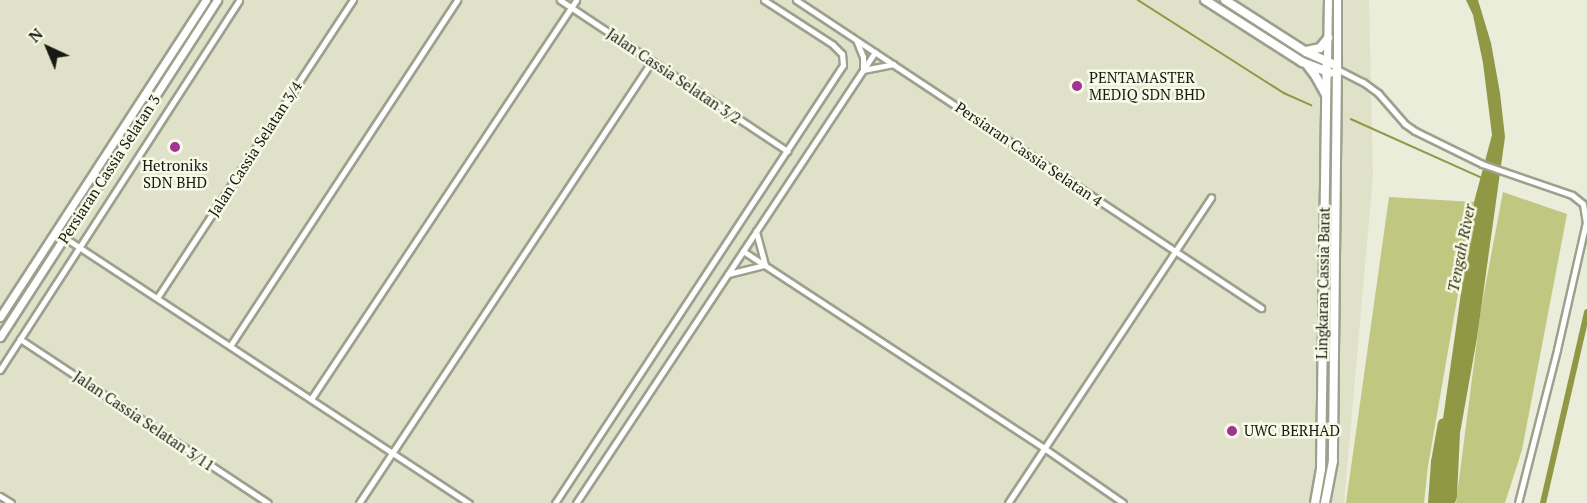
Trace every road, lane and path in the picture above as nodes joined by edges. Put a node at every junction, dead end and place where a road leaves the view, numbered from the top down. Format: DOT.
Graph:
graph roads {
  1 [pos="206,0"];
  2 [pos="217,0"];
  3 [pos="239,0"];
  4 [pos="353,0"];
  5 [pos="457,0"];
  6 [pos="560,0"];
  7 [pos="576,0"];
  8 [pos="764,0"];
  9 [pos="796,0"];
  10 [pos="1206,0"];
  11 [pos="1225,0"];
  12 [pos="1328,0"];
  13 [pos="1337,0"];
  14 [pos="571,7"];
  15 [pos="1328,38"];
  16 [pos="857,40"];
  17 [pos="1305,51"];
  18 [pos="875,52"];
  19 [pos="652,61"];
  20 [pos="1327,62"];
  21 [pos="1304,63"];
  22 [pos="893,64"];
  23 [pos="863,70"];
  24 [pos="1336,70"];
  25 [pos="1326,73"];
  26 [pos="1326,96"];
  27 [pos="787,151"];
  28 [pos="1211,197"];
  29 [pos="756,231"];
  30 [pos="56,232"];
  31 [pos="65,237"];
  32 [pos="80,247"];
  33 [pos="743,251"];
  34 [pos="1175,251"];
  35 [pos="765,265"];
  36 [pos="728,274"];
  37 [pos="157,298"];
  38 [pos="1261,309"];
  39 [pos="0,317"];
  40 [pos="0,337"];
  41 [pos="21,339"];
  42 [pos="230,346"];
  43 [pos="0,370"];
  44 [pos="311,399"];
  45 [pos="1044,448"];
  46 [pos="392,453"];
  47 [pos="0,496"];
  48 [pos="11,503"];
  49 [pos="268,503"];
  50 [pos="359,503"];
  51 [pos="469,503"];
  52 [pos="555,503"];
  53 [pos="576,503"];
  54 [pos="1008,503"];
  55 [pos="1123,503"];
  56 [pos="1315,503"];
  57 [pos="1325,503"];
  58 [pos="1518,503"];
  1 -- 30 [label="street, Persiaran Cassia Selatan 3"];
  2 -- 31 [label="street, Persiaran Cassia Selatan 3"];
  3 -- 32 [label="street"];
  4 -- 37 [label="street, Jalan Cassia Selatan 3/4"];
  5 -- 42 [label="street"];
  6 -- 14 [label="street, Jalan Cassia Selatan 3/2"];
  7 -- 14 [label="street"];
  8 -- 27 [label="street"];
  9 -- 16 [label="street, Persiaran Cassia Selatan 4"];
  10 -- 21 [label="main road"];
  11 -- 17 [label="main road"];
  12 -- 15 [label="street"];
  13 -- 24 [label="street"];
  14 -- 19 [label="street, Jalan Cassia Selatan 3/2"];
  14 -- 44 [label="street"];
  15 -- 17 [label="main road"];
  15 -- 20 [label="street"];
  16 -- 18 [label="street, Persiaran Cassia Selatan 4"];
  16 -- 23 [label="street"];
  17 -- 20 [label="main road"];
  18 -- 22 [label="street, Persiaran Cassia Selatan 4"];
  18 -- 23 [label="street"];
  19 -- 27 [label="street, Jalan Cassia Selatan 3/2"];
  19 -- 46 [label="street"];
  20 -- 24 [label="main road"];
  20 -- 25 [label="main road, Lingkaran Cassia Barat"];
  21 -- 25 [label="main road"];
  21 -- 26 [label="main road"];
  22 -- 23 [label="street"];
  22 -- 34 [label="street, Persiaran Cassia Selatan 4"];
  23 -- 29 [label="street"];
  24 -- 25 [label="main road"];
  24 -- 57 [label="main road, Lingkaran Cassia Barat"];
  24 -- 58 [label="street"];
  25 -- 26 [label="main road, Lingkaran Cassia Barat"];
  26 -- 56 [label="main road, Lingkaran Cassia Barat"];
  27 -- 52 [label="street"];
  28 -- 34 [label="street"];
  29 -- 33 [label="street"];
  29 -- 35 [label="street"];
  30 -- 31 [label="street"];
  30 -- 39 [label="street, Persiaran Cassia Selatan 3"];
  31 -- 32 [label="street"];
  31 -- 40 [label="street, Persiaran Cassia Selatan 3"];
  32 -- 37 [label="street"];
  32 -- 41 [label="street"];
  33 -- 35 [label="street"];
  33 -- 36 [label="street"];
  34 -- 38 [label="street, Persiaran Cassia Selatan 4"];
  34 -- 45 [label="street"];
  35 -- 36 [label="street"];
  35 -- 45 [label="street"];
  36 -- 53 [label="street"];
  37 -- 42 [label="street"];
  41 -- 43 [label="street"];
  41 -- 49 [label="street, Jalan Cassia Selatan 3/11"];
  42 -- 44 [label="street"];
  44 -- 46 [label="street"];
  45 -- 54 [label="street"];
  45 -- 55 [label="street"];
  46 -- 50 [label="street"];
  46 -- 51 [label="street"];
  47 -- 48 [label="street"];
}
